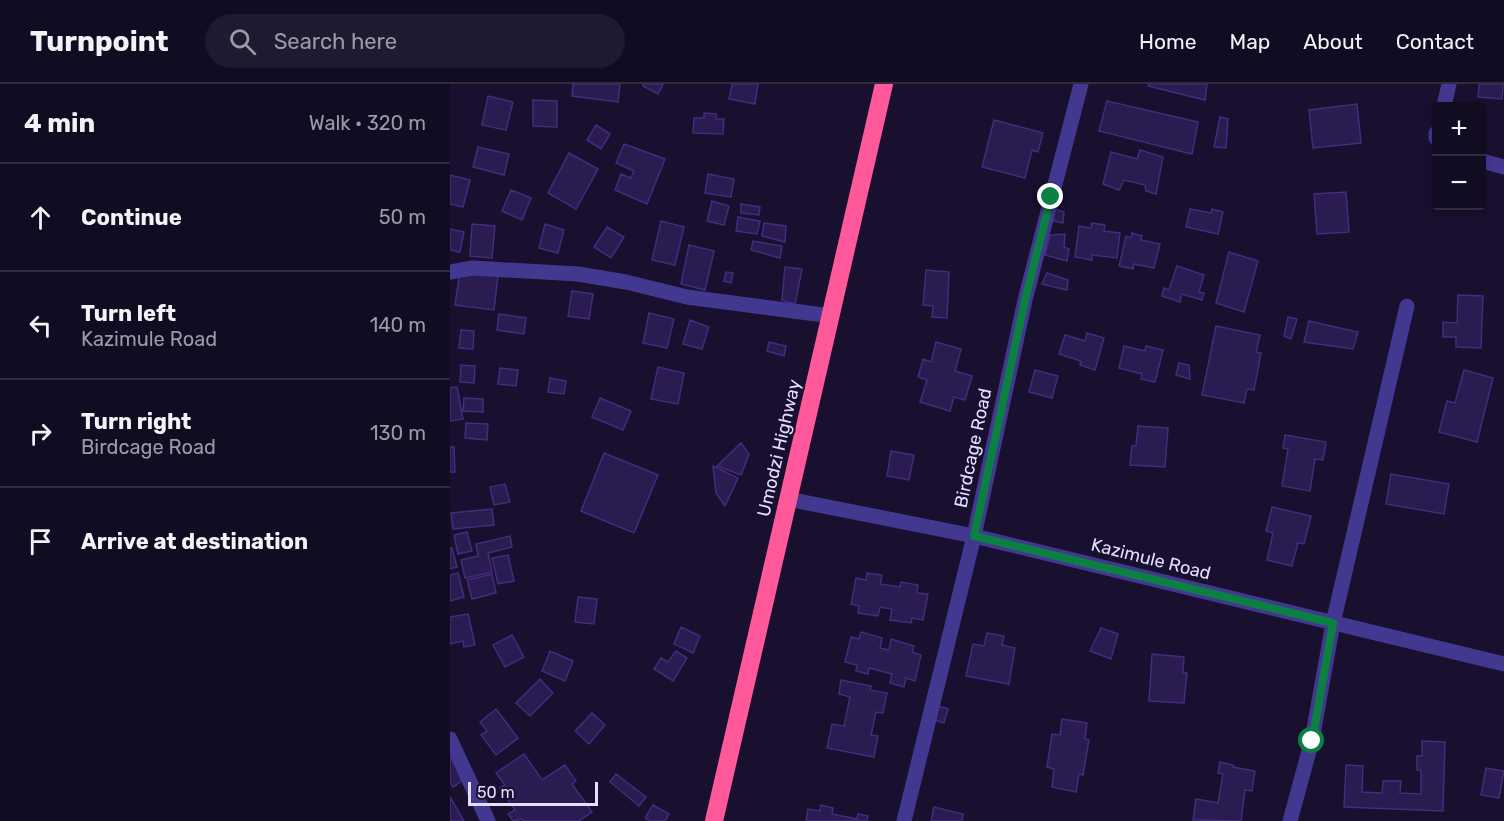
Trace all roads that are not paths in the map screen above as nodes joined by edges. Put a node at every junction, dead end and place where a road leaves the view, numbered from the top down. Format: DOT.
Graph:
graph roads {
  1 [pos="884,84"];
  2 [pos="1081,84"];
  3 [pos="1449,84"];
  4 [pos="1445,102"];
  5 [pos="1486,162"];
  6 [pos="1504,167"];
  7 [pos="450,272"];
  8 [pos="1407,306"];
  9 [pos="831,316"];
  10 [pos="788,499"];
  11 [pos="974,536"];
  12 [pos="1333,623"];
  13 [pos="1504,664"];
  14 [pos="450,739"];
  15 [pos="488,821"];
  16 [pos="714,821"];
  17 [pos="904,821"];
  18 [pos="1290,821"];
  1 -- 9 [label="highway, Umodzi Highway"];
  2 -- 11 [label="street, Birdcage Road"];
  3 -- 4 [label="street"];
  5 -- 6 [label="street"];
  7 -- 9 [label="street"];
  8 -- 12 [label="street"];
  9 -- 10 [label="highway, Umodzi Highway"];
  10 -- 11 [label="street, Kazimule Road"];
  10 -- 16 [label="highway, Umodzi Highway"];
  11 -- 12 [label="street, Kazimule Road"];
  11 -- 17 [label="street, Birdcage Road"];
  12 -- 13 [label="street, Kazimule Road"];
  12 -- 18 [label="street"];
  14 -- 15 [label="street"];
}
